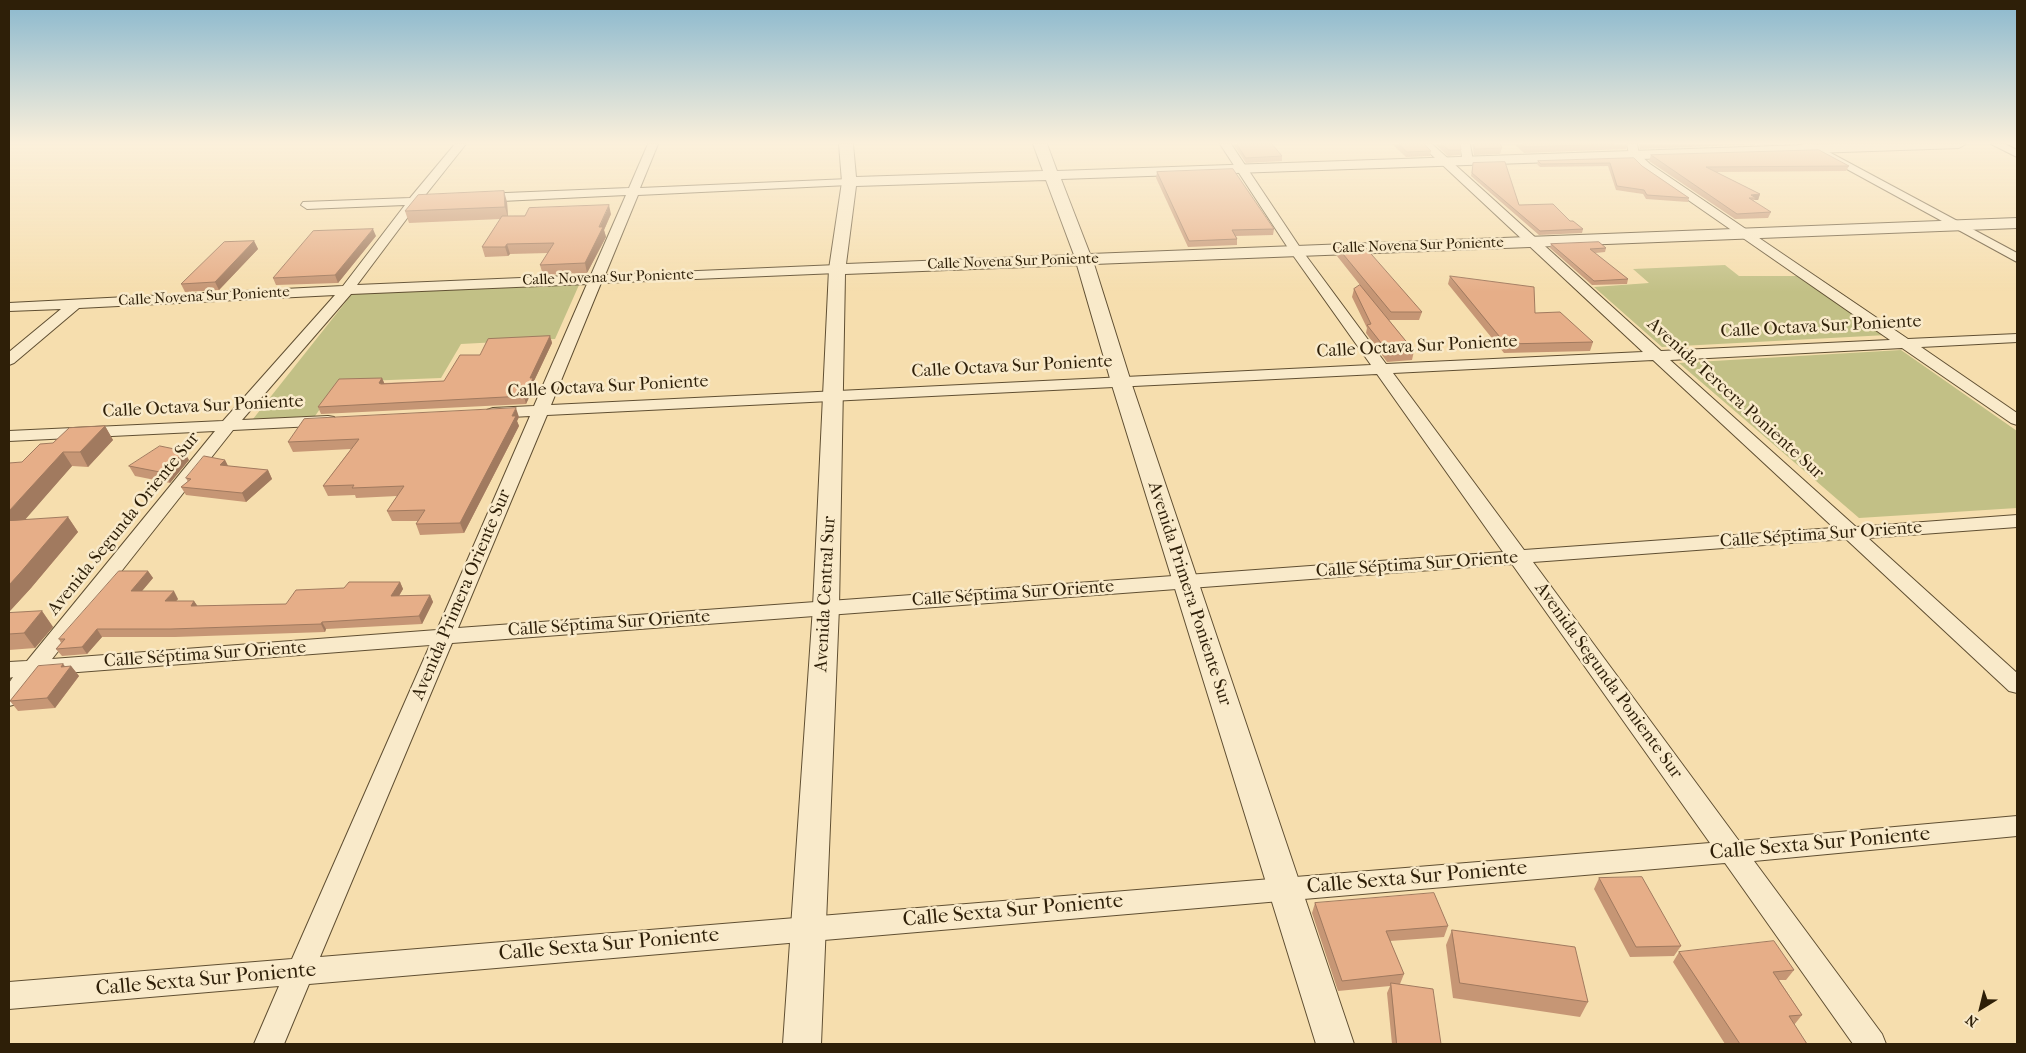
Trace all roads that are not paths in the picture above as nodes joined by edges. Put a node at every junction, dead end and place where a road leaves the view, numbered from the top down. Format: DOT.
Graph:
graph roads {
  1 [pos="420,193"];
  2 [pos="588,193"];
  3 [pos="632,193"];
  4 [pos="847,193"];
  5 [pos="1059,193"];
  6 [pos="1259,193"];
  7 [pos="1478,193"];
  8 [pos="1686,193"];
  9 [pos="1897,193"];
  10 [pos="464,199"];
  11 [pos="434,200"];
  12 [pos="414,201"];
  13 [pos="308,205"];
  14 [pos="2017,222"];
  15 [pos="1956,225"];
  16 [pos="1745,233"];
  17 [pos="1532,242"];
  18 [pos="1296,251"];
  19 [pos="2017,258"];
  20 [pos="1084,259"];
  21 [pos="837,269"];
  22 [pos="595,278"];
  23 [pos="346,290"];
  24 [pos="75,304"];
  25 [pos="9,307"];
  26 [pos="2017,338"];
  27 [pos="1904,343"];
  28 [pos="1658,355"];
  29 [pos="9,360"];
  30 [pos="1381,369"];
  31 [pos="1121,382"];
  32 [pos="834,396"];
  33 [pos="542,410"];
  34 [pos="473,414"];
  35 [pos="346,420"];
  36 [pos="2017,420"];
  37 [pos="228,426"];
  38 [pos="9,436"];
  39 [pos="2017,521"];
  40 [pos="1852,533"];
  41 [pos="1518,558"];
  42 [pos="1185,582"];
  43 [pos="826,607"];
  44 [pos="444,636"];
  45 [pos="33,668"];
  46 [pos="9,670"];
  47 [pos="2017,685"];
  48 [pos="9,698"];
  49 [pos="2017,826"];
  50 [pos="1732,852"];
  51 [pos="1285,889"];
  52 [pos="807,928"];
  53 [pos="300,972"];
  54 [pos="9,996"];
  55 [pos="269,1044"];
  56 [pos="802,1044"];
  57 [pos="1335,1044"];
  58 [pos="1871,1044"];
  1 -- 12 [label="street, Avenida Segunda Oriente Sur"];
  2 -- 10 [label="street"];
  3 -- 22 [label="street, Avenida Primera Oriente Sur"];
  4 -- 21 [label="street, Avenida Central Sur"];
  5 -- 20 [label="street, Avenida Primera Poniente Sur"];
  6 -- 18 [label="street, Avenida Segunda Poniente Sur"];
  7 -- 17 [label="street, Avenida Tercera Poniente Sur"];
  8 -- 16 [label="street"];
  9 -- 15 [label="street"];
  11 -- 12 [label="street"];
  12 -- 13 [label="street"];
  12 -- 23 [label="street, Avenida Segunda Oriente Sur"];
  14 -- 15 [label="street, Calle Novena Sur Poniente"];
  15 -- 16 [label="street, Calle Novena Sur Poniente"];
  15 -- 19 [label="street"];
  16 -- 17 [label="street, Calle Novena Sur Poniente"];
  16 -- 27 [label="street"];
  17 -- 18 [label="street, Calle Novena Sur Poniente"];
  17 -- 28 [label="street, Avenida Tercera Poniente Sur"];
  18 -- 20 [label="street, Calle Novena Sur Poniente"];
  18 -- 30 [label="street, Avenida Segunda Poniente Sur"];
  20 -- 21 [label="street, Calle Novena Sur Poniente"];
  20 -- 31 [label="street, Avenida Primera Poniente Sur"];
  21 -- 22 [label="street, Calle Novena Sur Poniente"];
  21 -- 32 [label="street, Avenida Central Sur"];
  22 -- 23 [label="street, Calle Novena Sur Poniente"];
  22 -- 33 [label="street, Avenida Primera Oriente Sur"];
  23 -- 24 [label="street, Calle Novena Sur Poniente"];
  23 -- 37 [label="street, Avenida Segunda Oriente Sur"];
  24 -- 25 [label="street, Calle Novena Sur Poniente"];
  24 -- 29 [label="street"];
  26 -- 27 [label="street, Calle Octava Sur Poniente"];
  27 -- 28 [label="street, Calle Octava Sur Poniente"];
  27 -- 36 [label="street"];
  28 -- 30 [label="street, Calle Octava Sur Poniente"];
  28 -- 40 [label="street, Avenida Tercera Poniente Sur"];
  30 -- 31 [label="street, Calle Octava Sur Poniente"];
  30 -- 41 [label="street, Avenida Segunda Poniente Sur"];
  31 -- 32 [label="street, Calle Octava Sur Poniente"];
  31 -- 42 [label="street, Avenida Primera Poniente Sur"];
  32 -- 33 [label="street, Calle Octava Sur Poniente"];
  32 -- 43 [label="street, Avenida Central Sur"];
  33 -- 34 [label="street, Calle Octava Sur Poniente"];
  33 -- 44 [label="street, Avenida Primera Oriente Sur"];
  35 -- 37 [label="street, Calle Octava Sur Poniente"];
  37 -- 38 [label="street, Calle Octava Sur Poniente"];
  37 -- 45 [label="street, Avenida Segunda Oriente Sur"];
  39 -- 40 [label="street, Calle Séptima Sur Oriente"];
  40 -- 41 [label="street, Calle Séptima Sur Oriente"];
  40 -- 47 [label="street, Avenida Tercera Poniente Sur"];
  41 -- 42 [label="street, Calle Séptima Sur Oriente"];
  41 -- 50 [label="street, Avenida Segunda Poniente Sur"];
  42 -- 43 [label="street, Calle Séptima Sur Oriente"];
  42 -- 51 [label="street, Avenida Primera Poniente Sur"];
  43 -- 44 [label="street, Calle Séptima Sur Oriente"];
  43 -- 52 [label="street, Avenida Central Sur"];
  44 -- 45 [label="street, Calle Séptima Sur Oriente"];
  44 -- 53 [label="street, Avenida Primera Oriente Sur"];
  45 -- 46 [label="street, Calle Séptima Sur Oriente"];
  45 -- 48 [label="street, Avenida Segunda Oriente Sur"];
  49 -- 50 [label="street, Calle Sexta Sur Poniente"];
  50 -- 51 [label="street, Calle Sexta Sur Poniente"];
  50 -- 58 [label="street, Avenida Segunda Poniente Sur"];
  51 -- 52 [label="street, Calle Sexta Sur Poniente"];
  51 -- 57 [label="street, Avenida Primera Poniente Sur"];
  52 -- 53 [label="street, Calle Sexta Sur Poniente"];
  52 -- 56 [label="street, Avenida Central Sur"];
  53 -- 54 [label="street, Calle Sexta Sur Poniente"];
  53 -- 55 [label="street, Avenida Primera Oriente Sur"];
}
